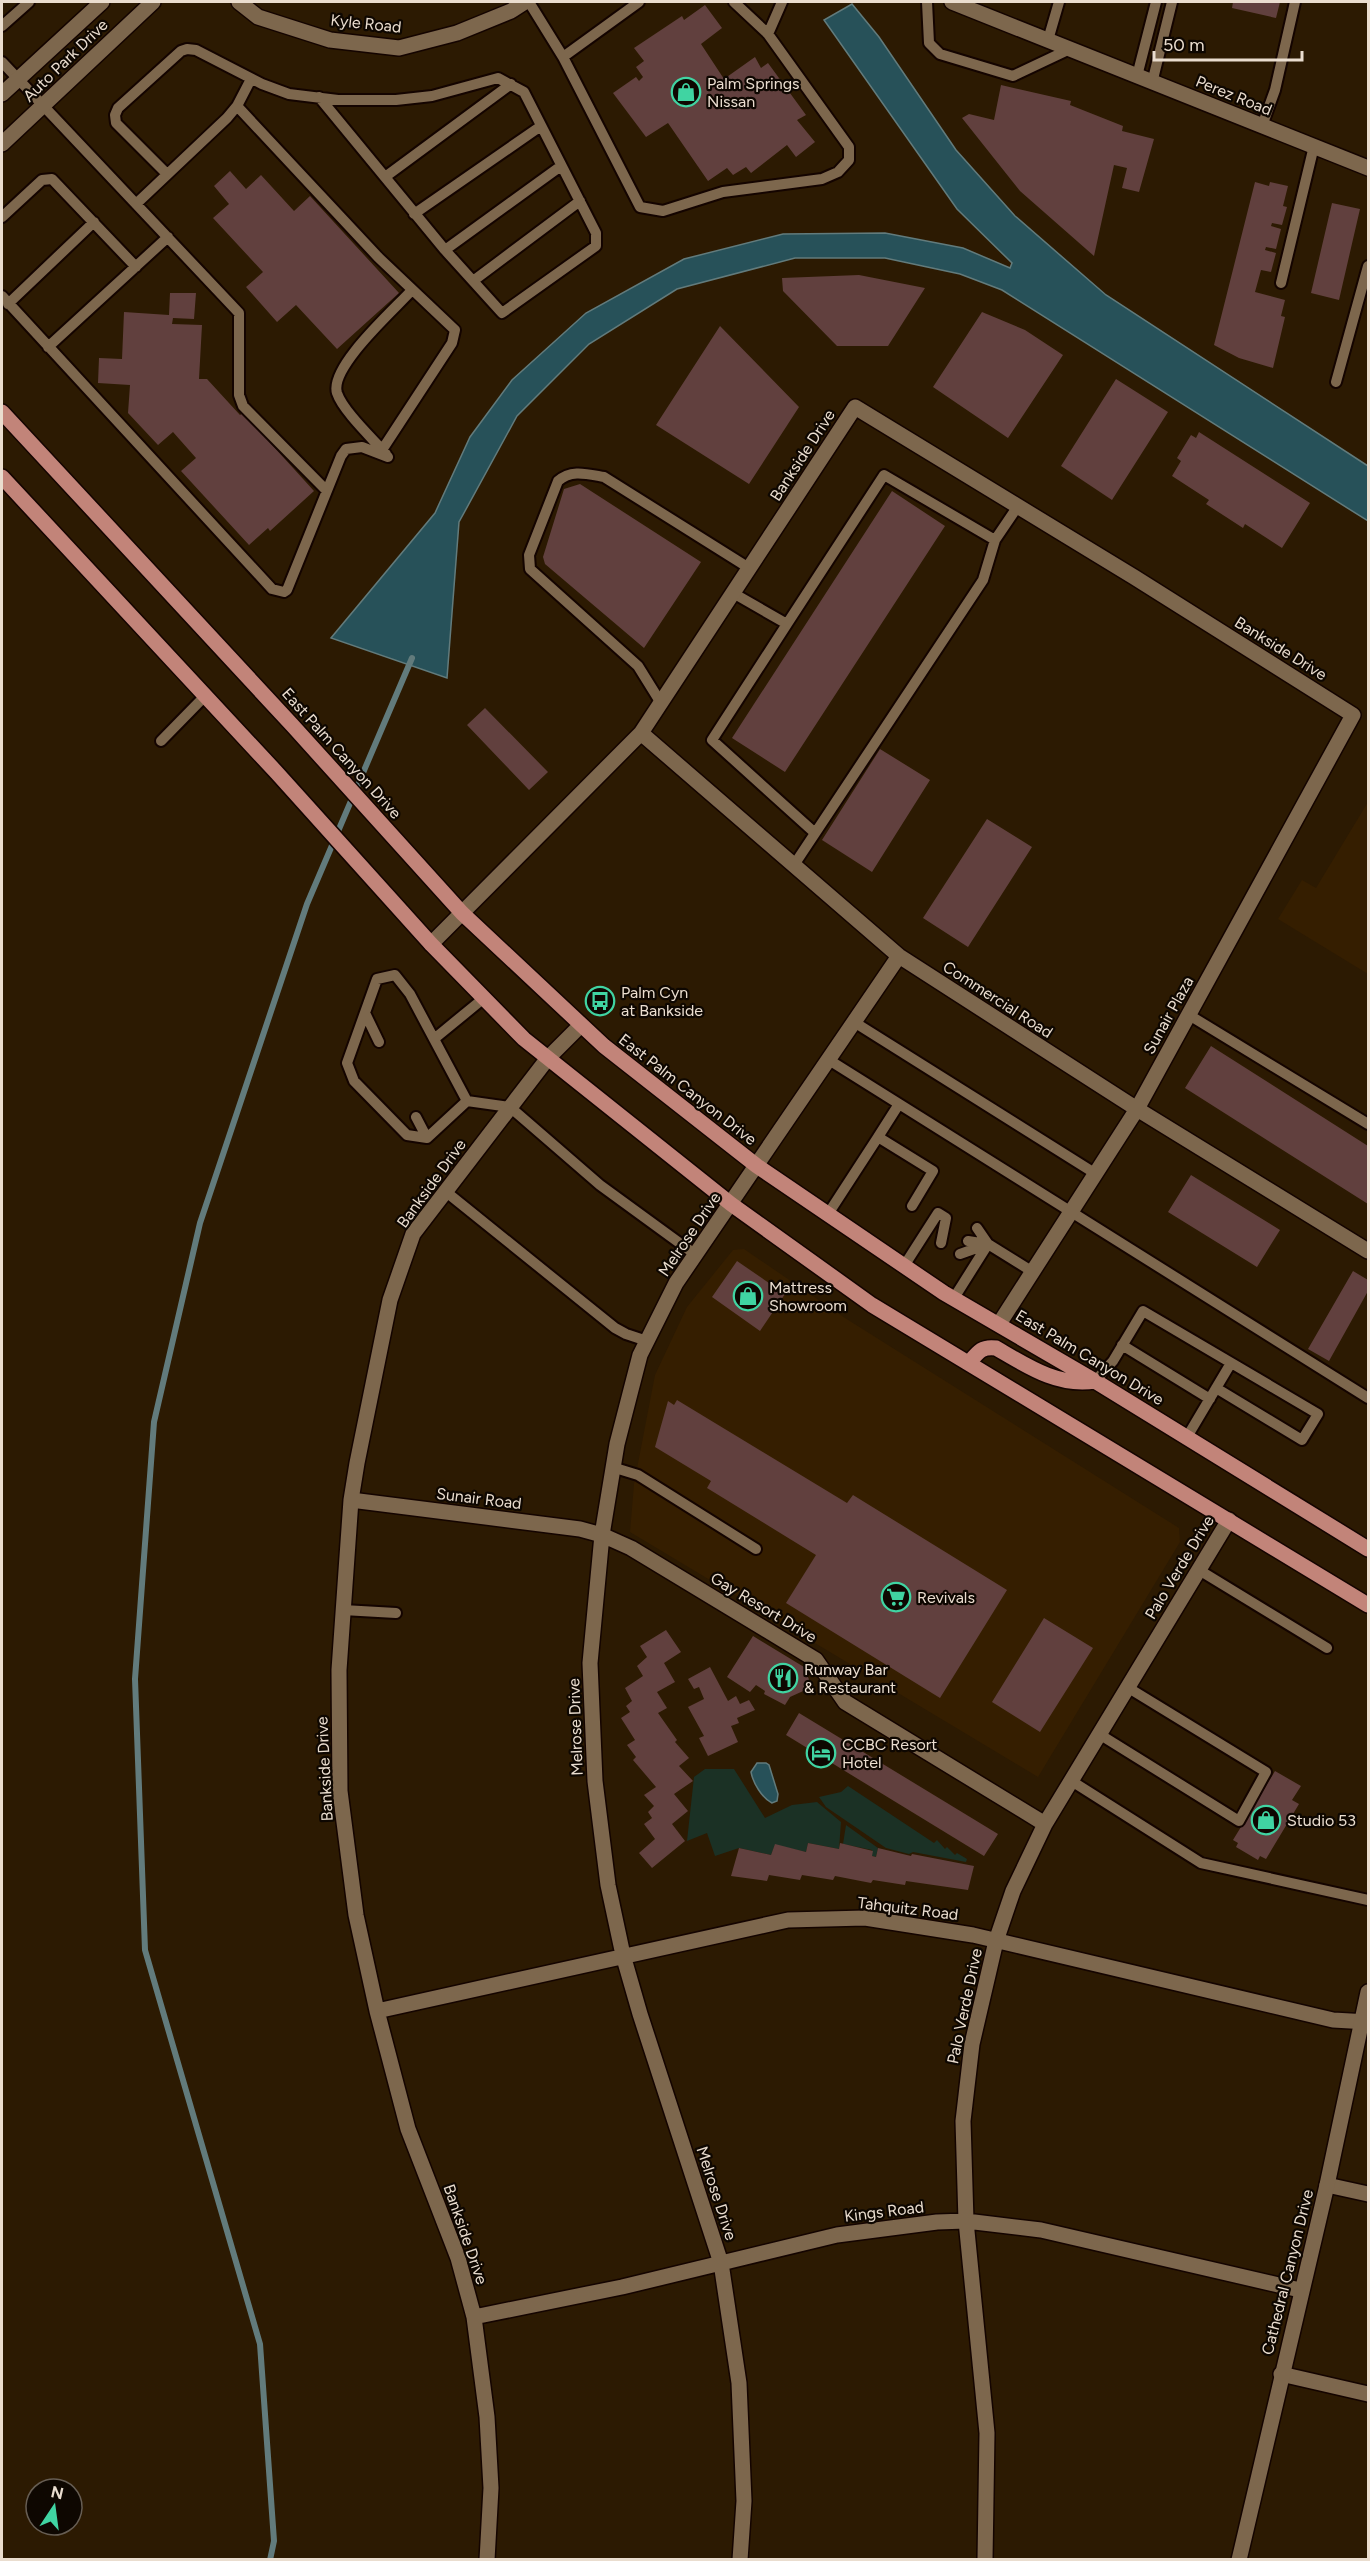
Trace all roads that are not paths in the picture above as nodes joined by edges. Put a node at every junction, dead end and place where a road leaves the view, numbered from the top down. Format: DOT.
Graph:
graph roads {
  1 [pos="29,2"];
  2 [pos="102,2"];
  3 [pos="153,2"];
  4 [pos="239,2"];
  5 [pos="527,2"];
  6 [pos="639,2"];
  7 [pos="734,2"];
  8 [pos="782,2"];
  9 [pos="927,2"];
  10 [pos="952,2"];
  11 [pos="1059,2"];
  12 [pos="1156,2"];
  13 [pos="1172,2"];
  14 [pos="1295,2"];
  15 [pos="2,26"];
  16 [pos="768,34"];
  17 [pos="1048,40"];
  18 [pos="1070,49"];
  19 [pos="563,57"];
  20 [pos="2,62"];
  21 [pos="1137,76"];
  22 [pos="18,79"];
  23 [pos="251,79"];
  24 [pos="1152,83"];
  25 [pos="511,84"];
  26 [pos="2,94"];
  27 [pos="319,97"];
  28 [pos="44,105"];
  29 [pos="237,106"];
  30 [pos="541,126"];
  31 [pos="1262,126"];
  32 [pos="2,144"];
  33 [pos="1314,146"];
  34 [pos="561,166"];
  35 [pos="1368,168"];
  36 [pos="167,174"];
  37 [pos="386,177"];
  38 [pos="580,201"];
  39 [pos="136,204"];
  40 [pos="414,214"];
  41 [pos="2,218"];
  42 [pos="94,222"];
  43 [pos="168,237"];
  44 [pos="445,250"];
  45 [pos="1368,266"];
  46 [pos="136,267"];
  47 [pos="473,281"];
  48 [pos="1281,283"];
  49 [pos="412,290"];
  50 [pos="5,300"];
  51 [pos="48,347"];
  52 [pos="1336,382"];
  53 [pos="2,412"];
  54 [pos="382,450"];
  55 [pos="2,477"];
  56 [pos="327,491"];
  57 [pos="1018,506"];
  58 [pos="995,540"];
  59 [pos="749,568"];
  60 [pos="733,593"];
  61 [pos="787,624"];
  62 [pos="205,696"];
  63 [pos="661,703"];
  64 [pos="1353,715"];
  65 [pos="641,733"];
  66 [pos="161,741"];
  67 [pos="815,833"];
  68 [pos="794,865"];
  69 [pos="462,913"];
  70 [pos="431,944"];
  71 [pos="899,956"];
  72 [pos="484,998"];
  73 [pos="365,1013"];
  74 [pos="1189,1015"];
  75 [pos="854,1022"];
  76 [pos="581,1025"];
  77 [pos="434,1039"];
  78 [pos="379,1042"];
  79 [pos="548,1058"];
  80 [pos="829,1060"];
  81 [pos="467,1101"];
  82 [pos="899,1104"];
  83 [pos="510,1107"];
  84 [pos="1137,1109"];
  85 [pos="416,1117"];
  86 [pos="1368,1124"];
  87 [pos="878,1137"];
  88 [pos="427,1138"];
  89 [pos="757,1166"];
  90 [pos="1096,1174"];
  91 [pos="445,1191"];
  92 [pos="731,1204"];
  93 [pos="912,1206"];
  94 [pos="1070,1213"];
  95 [pos="828,1214"];
  96 [pos="958,1217"];
  97 [pos="948,1224"];
  98 [pos="977,1228"];
  99 [pos="968,1240"];
  100 [pos="941,1243"];
  101 [pos="988,1244"];
  102 [pos="1368,1251"];
  103 [pos="960,1254"];
  104 [pos="696,1255"];
  105 [pos="904,1266"];
  106 [pos="1033,1272"];
  107 [pos="954,1298"];
  108 [pos="999,1324"];
  109 [pos="647,1341"];
  110 [pos="1122,1345"];
  111 [pos="969,1363"];
  112 [pos="1231,1363"];
  113 [pos="1095,1381"];
  114 [pos="1216,1388"];
  115 [pos="1368,1398"];
  116 [pos="1210,1399"];
  117 [pos="1187,1437"];
  118 [pos="612,1467"];
  119 [pos="351,1500"];
  120 [pos="1229,1520"];
  121 [pos="602,1535"];
  122 [pos="756,1549"];
  123 [pos="1368,1549"];
  124 [pos="1199,1570"];
  125 [pos="1368,1605"];
  126 [pos="343,1610"];
  127 [pos="396,1613"];
  128 [pos="1327,1648"];
  129 [pos="1127,1687"];
  130 [pos="1099,1734"];
  131 [pos="1070,1780"];
  132 [pos="1045,1824"];
  133 [pos="1368,1900"];
  134 [pos="996,1941"];
  135 [pos="623,1955"];
  136 [pos="1368,1992"];
  137 [pos="377,2011"];
  138 [pos="1365,2021"];
  139 [pos="1327,2185"];
  140 [pos="1368,2194"];
  141 [pos="966,2221"];
  142 [pos="721,2264"];
  143 [pos="1300,2290"];
  144 [pos="474,2317"];
  145 [pos="1281,2374"];
  146 [pos="1368,2394"];
  147 [pos="487,2559"];
  148 [pos="740,2559"];
  149 [pos="985,2559"];
  150 [pos="1239,2559"];
  1 -- 15 [label="lane"];
  2 -- 22 [label="street, Auto Park Drive"];
  3 -- 28 [label="street, Auto Park Drive"];
  4 -- 5 [label="street, Kyle Road"];
  5 -- 19 [label="lane"];
  6 -- 19 [label="lane"];
  7 -- 16 [label="lane"];
  8 -- 16 [label="lane"];
  9 -- 18 [label="lane"];
  10 -- 17 [label="street, Perez Road"];
  11 -- 17 [label="lane"];
  12 -- 21 [label="lane"];
  13 -- 24 [label="lane"];
  14 -- 31 [label="lane"];
  16 -- 19 [label="lane"];
  17 -- 18 [label="street, Perez Road"];
  18 -- 21 [label="street, Perez Road"];
  20 -- 22 [label="lane"];
  21 -- 24 [label="street, Perez Road"];
  22 -- 26 [label="street, Auto Park Drive"];
  22 -- 28 [label="lane"];
  23 -- 27 [label="lane"];
  23 -- 29 [label="lane"];
  23 -- 36 [label="lane"];
  24 -- 31 [label="street, Perez Road"];
  25 -- 27 [label="lane"];
  25 -- 30 [label="lane"];
  25 -- 37 [label="lane"];
  27 -- 37 [label="lane"];
  28 -- 32 [label="street, Auto Park Drive"];
  28 -- 39 [label="lane"];
  29 -- 36 [label="lane"];
  29 -- 49 [label="lane"];
  30 -- 34 [label="lane"];
  30 -- 40 [label="lane"];
  31 -- 33 [label="street, Perez Road"];
  33 -- 35 [label="street, Perez Road"];
  33 -- 48 [label="lane"];
  34 -- 38 [label="lane"];
  34 -- 44 [label="lane"];
  36 -- 39 [label="lane"];
  37 -- 40 [label="lane"];
  38 -- 47 [label="lane"];
  38 -- 47 [label="lane"];
  39 -- 43 [label="lane"];
  40 -- 44 [label="lane"];
  41 -- 42 [label="lane"];
  42 -- 46 [label="lane"];
  42 -- 50 [label="lane"];
  43 -- 46 [label="lane"];
  43 -- 56 [label="lane"];
  44 -- 47 [label="lane"];
  45 -- 52 [label="lane"];
  46 -- 51 [label="lane"];
  49 -- 54 [label="lane"];
  49 -- 54 [label="lane"];
  50 -- 51 [label="lane"];
  51 -- 56 [label="lane"];
  53 -- 69 [label="main road, East Palm Canyon Drive"];
  54 -- 56 [label="lane"];
  55 -- 62 [label="main road"];
  57 -- 58 [label="lane"];
  57 -- 59 [label="street, Bankside Drive"];
  57 -- 64 [label="street, Bankside Drive"];
  58 -- 61 [label="lane"];
  58 -- 67 [label="lane"];
  59 -- 60 [label="street, Bankside Drive"];
  59 -- 63 [label="lane"];
  60 -- 61 [label="lane"];
  60 -- 63 [label="street, Bankside Drive"];
  61 -- 67 [label="lane"];
  62 -- 66 [label="lane"];
  62 -- 70 [label="main road"];
  63 -- 65 [label="street, Bankside Drive"];
  64 -- 74 [label="street, Sunair Plaza"];
  65 -- 68 [label="street, Commercial Road"];
  65 -- 69 [label="street, Bankside Drive"];
  67 -- 68 [label="lane"];
  68 -- 71 [label="street, Commercial Road"];
  69 -- 70 [label="street, Bankside Drive"];
  69 -- 76 [label="main road, East Palm Canyon Drive"];
  70 -- 72 [label="main road"];
  71 -- 75 [label="street, Melrose Drive"];
  71 -- 84 [label="street, Commercial Road"];
  72 -- 77 [label="lane"];
  72 -- 79 [label="main road"];
  73 -- 77 [label="lane"];
  73 -- 78 [label="lane"];
  73 -- 88 [label="lane"];
  74 -- 84 [label="street, Sunair Plaza"];
  74 -- 86 [label="lane"];
  75 -- 80 [label="street, Melrose Drive"];
  75 -- 90 [label="lane"];
  76 -- 79 [label="street, Bankside Drive"];
  76 -- 89 [label="main road, East Palm Canyon Drive"];
  77 -- 81 [label="lane"];
  79 -- 83 [label="street, Bankside Drive"];
  79 -- 92 [label="main road"];
  80 -- 82 [label="lane"];
  80 -- 89 [label="street, Melrose Drive"];
  81 -- 83 [label="lane"];
  81 -- 88 [label="lane"];
  82 -- 87 [label="lane"];
  82 -- 94 [label="lane"];
  83 -- 91 [label="street, Bankside Drive"];
  83 -- 104 [label="lane"];
  84 -- 90 [label="street, Sunair Plaza"];
  84 -- 102 [label="street, Commercial Road"];
  85 -- 88 [label="lane"];
  87 -- 93 [label="lane"];
  87 -- 95 [label="lane"];
  89 -- 92 [label="street, Melrose Drive"];
  89 -- 95 [label="main road, East Palm Canyon Drive"];
  90 -- 94 [label="street, Sunair Plaza"];
  91 -- 109 [label="lane"];
  91 -- 119 [label="street, Bankside Drive"];
  92 -- 104 [label="street, Melrose Drive"];
  92 -- 111 [label="main road"];
  94 -- 106 [label="street, Sunair Plaza"];
  94 -- 115 [label="lane"];
  95 -- 105 [label="main road, East Palm Canyon Drive"];
  96 -- 97 [label="lane"];
  97 -- 100 [label="lane"];
  97 -- 105 [label="lane"];
  98 -- 101 [label="lane"];
  99 -- 101 [label="lane"];
  101 -- 103 [label="lane"];
  101 -- 106 [label="lane"];
  101 -- 107 [label="lane"];
  104 -- 109 [label="street, Melrose Drive"];
  105 -- 107 [label="main road, East Palm Canyon Drive"];
  106 -- 108 [label="street, Sunair Plaza"];
  107 -- 108 [label="main road, East Palm Canyon Drive"];
  108 -- 113 [label="main road, East Palm Canyon Drive"];
  109 -- 118 [label="street, Melrose Drive"];
  110 -- 112 [label="lane"];
  110 -- 113 [label="lane"];
  110 -- 116 [label="lane"];
  111 -- 113 [label="main road"];
  111 -- 120 [label="main road"];
  112 -- 114 [label="lane"];
  112 -- 114 [label="lane"];
  113 -- 117 [label="main road, East Palm Canyon Drive"];
  114 -- 116 [label="lane"];
  116 -- 117 [label="lane"];
  117 -- 123 [label="main road, East Palm Canyon Drive"];
  118 -- 121 [label="street, Melrose Drive"];
  118 -- 122 [label="lane"];
  119 -- 121 [label="street, Sunair Road"];
  119 -- 126 [label="street, Bankside Drive"];
  120 -- 124 [label="street, Palo Verde Drive"];
  120 -- 125 [label="main road"];
  121 -- 132 [label="street, Gay Resort Drive"];
  121 -- 135 [label="street, Melrose Drive"];
  124 -- 128 [label="lane"];
  124 -- 129 [label="street, Palo Verde Drive"];
  126 -- 127 [label="lane"];
  126 -- 137 [label="street, Bankside Drive"];
  129 -- 130 [label="street, Palo Verde Drive"];
  129 -- 130 [label="lane"];
  130 -- 131 [label="street, Palo Verde Drive"];
  131 -- 132 [label="street, Palo Verde Drive"];
  131 -- 133 [label="lane"];
  132 -- 134 [label="street, Palo Verde Drive"];
  134 -- 135 [label="street, Tahquitz Road"];
  134 -- 138 [label="street, Tahquitz Road"];
  134 -- 141 [label="street, Palo Verde Drive"];
  135 -- 137 [label="street, Tahquitz Road"];
  135 -- 142 [label="street, Melrose Drive"];
  136 -- 138 [label="street, Cathedral Canyon Drive"];
  137 -- 144 [label="street, Bankside Drive"];
  138 -- 139 [label="street, Cathedral Canyon Drive"];
  139 -- 140 [label="street"];
  139 -- 143 [label="street, Cathedral Canyon Drive"];
  141 -- 142 [label="street, Kings Road"];
  141 -- 143 [label="street, Kings Road"];
  141 -- 149 [label="street, Palo Verde Drive"];
  142 -- 144 [label="street, Kings Road"];
  142 -- 148 [label="street, Melrose Drive"];
  143 -- 145 [label="street, Cathedral Canyon Drive"];
  144 -- 147 [label="street, Bankside Drive"];
  145 -- 146 [label="street"];
  145 -- 150 [label="street, Cathedral Canyon Drive"];
}
